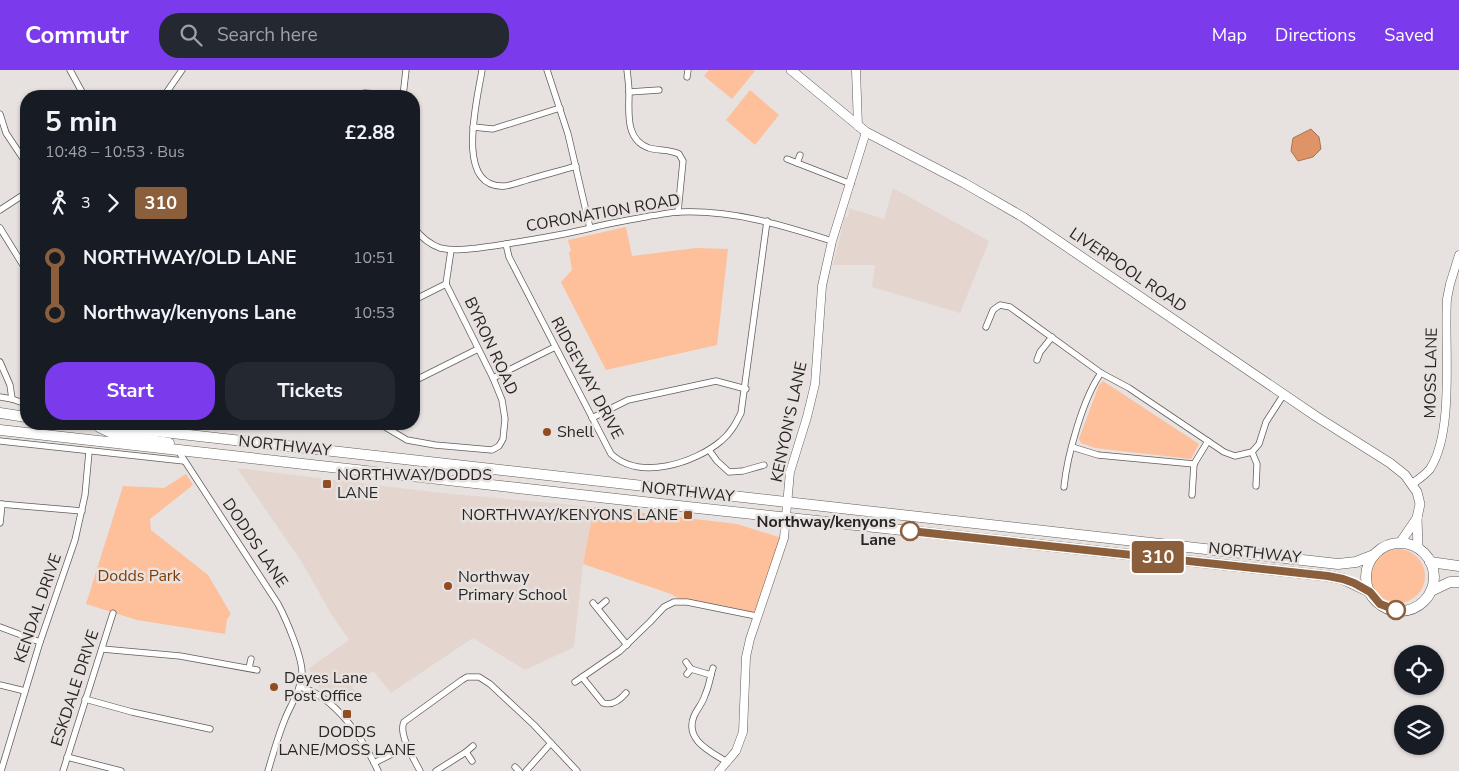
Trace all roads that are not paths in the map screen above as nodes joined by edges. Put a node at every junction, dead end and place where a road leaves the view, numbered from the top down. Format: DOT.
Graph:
graph roads {
  1 [pos="70,70"];
  2 [pos="182,70"];
  3 [pos="406,70"];
  4 [pos="482,70"];
  5 [pos="547,70"];
  6 [pos="627,70"];
  7 [pos="688,70"];
  8 [pos="791,70"];
  9 [pos="856,70"];
  10 [pos="687,78"];
  11 [pos="81,90"];
  12 [pos="168,90"];
  13 [pos="404,90"];
  14 [pos="659,90"];
  15 [pos="629,92"];
  16 [pos="560,108"];
  17 [pos="0,114"];
  18 [pos="858,126"];
  19 [pos="473,127"];
  20 [pos="866,132"];
  21 [pos="20,154"];
  22 [pos="800,155"];
  23 [pos="787,159"];
  24 [pos="798,163"];
  25 [pos="576,166"];
  26 [pos="851,184"];
  27 [pos="20,197"];
  28 [pos="0,210"];
  29 [pos="678,212"];
  30 [pos="767,221"];
  31 [pos="0,228"];
  32 [pos="590,228"];
  33 [pos="420,236"];
  34 [pos="832,241"];
  35 [pos="506,244"];
  36 [pos="451,250"];
  37 [pos="1459,255"];
  38 [pos="20,260"];
  39 [pos="446,284"];
  40 [pos="420,297"];
  41 [pos="986,327"];
  42 [pos="1052,337"];
  43 [pos="555,347"];
  44 [pos="478,349"];
  45 [pos="1036,360"];
  46 [pos="0,362"];
  47 [pos="1101,373"];
  48 [pos="420,378"];
  49 [pos="493,378"];
  50 [pos="746,389"];
  51 [pos="1284,394"];
  52 [pos="0,397"];
  53 [pos="12,399"];
  54 [pos="20,402"];
  55 [pos="0,413"];
  56 [pos="20,415"];
  57 [pos="592,418"];
  58 [pos="0,430"];
  59 [pos="106,430"];
  60 [pos="144,430"];
  61 [pos="167,430"];
  62 [pos="390,430"];
  63 [pos="169,433"];
  64 [pos="0,441"];
  65 [pos="1208,442"];
  66 [pos="1072,447"];
  67 [pos="177,449"];
  68 [pos="708,450"];
  69 [pos="90,452"];
  70 [pos="1252,452"];
  71 [pos="184,461"];
  72 [pos="1194,464"];
  73 [pos="764,465"];
  74 [pos="1412,484"];
  75 [pos="1256,486"];
  76 [pos="1064,487"];
  77 [pos="1192,495"];
  78 [pos="787,502"];
  79 [pos="1,504"];
  80 [pos="82,511"];
  81 [pos="786,518"];
  82 [pos="1417,518"];
  83 [pos="0,523"];
  84 [pos="1400,543"];
  85 [pos="1418,548"];
  86 [pos="1374,555"];
  87 [pos="1430,562"];
  88 [pos="1459,566"];
  89 [pos="1459,582"];
  90 [pos="1430,591"];
  91 [pos="1370,592"];
  92 [pos="606,601"];
  93 [pos="593,603"];
  94 [pos="598,608"];
  95 [pos="113,613"];
  96 [pos="756,616"];
  97 [pos="0,627"];
  98 [pos="40,642"];
  99 [pos="627,645"];
  100 [pos="102,649"];
  101 [pos="251,659"];
  102 [pos="686,662"];
  103 [pos="249,668"];
  104 [pos="713,668"];
  105 [pos="257,670"];
  106 [pos="711,675"];
  107 [pos="582,677"];
  108 [pos="575,682"];
  109 [pos="0,685"];
  110 [pos="300,687"];
  111 [pos="25,691"];
  112 [pos="86,699"];
  113 [pos="626,704"];
  114 [pos="210,729"];
  115 [pos="551,744"];
  116 [pos="408,746"];
  117 [pos="474,746"];
  118 [pos="466,752"];
  119 [pos="67,756"];
  120 [pos="472,761"];
  121 [pos="727,762"];
  122 [pos="374,763"];
  123 [pos="1,771"];
  124 [pos="62,771"];
  125 [pos="121,771"];
  126 [pos="268,771"];
  127 [pos="378,771"];
  128 [pos="420,771"];
  129 [pos="436,771"];
  130 [pos="526,771"];
  131 [pos="576,771"];
  132 [pos="719,771"];
  1 -- 11 [label="street"];
  2 -- 12 [label="street"];
  3 -- 13 [label="street"];
  4 -- 19 [label="street"];
  5 -- 16 [label="street"];
  6 -- 15 [label="street"];
  7 -- 10 [label="street"];
  8 -- 18 [label="main road, LIVERPOOL ROAD"];
  9 -- 18 [label="street"];
  14 -- 15 [label="street"];
  15 -- 29 [label="street"];
  16 -- 19 [label="street"];
  16 -- 25 [label="street"];
  17 -- 21 [label="street"];
  18 -- 20 [label="main road, LIVERPOOL ROAD"];
  19 -- 25 [label="street"];
  20 -- 26 [label="street, KENYON'S LANE"];
  20 -- 51 [label="main road, LIVERPOOL ROAD"];
  22 -- 24 [label="street"];
  23 -- 24 [label="street"];
  24 -- 26 [label="street"];
  25 -- 32 [label="street"];
  26 -- 34 [label="street, KENYON'S LANE"];
  27 -- 28 [label="street"];
  29 -- 30 [label="street, CORONATION ROAD"];
  29 -- 32 [label="street, CORONATION ROAD"];
  30 -- 34 [label="street, CORONATION ROAD"];
  30 -- 50 [label="street, RIDGEWAY DRIVE"];
  31 -- 38 [label="street"];
  32 -- 35 [label="street, CORONATION ROAD"];
  33 -- 36 [label="street, CORONATION ROAD"];
  34 -- 78 [label="street, KENYON'S LANE"];
  35 -- 36 [label="street, CORONATION ROAD"];
  35 -- 43 [label="street, RIDGEWAY DRIVE"];
  36 -- 39 [label="street, BYRON ROAD"];
  37 -- 74 [label="street, MOSS LANE"];
  39 -- 40 [label="street"];
  39 -- 44 [label="street, BYRON ROAD"];
  41 -- 42 [label="street"];
  42 -- 45 [label="street"];
  42 -- 47 [label="street"];
  43 -- 49 [label="street"];
  43 -- 57 [label="street, RIDGEWAY DRIVE"];
  44 -- 48 [label="street"];
  44 -- 49 [label="street, BYRON ROAD"];
  46 -- 53 [label="street"];
  47 -- 65 [label="street"];
  47 -- 66 [label="street"];
  49 -- 62 [label="street, BYRON ROAD"];
  50 -- 57 [label="street"];
  50 -- 68 [label="street, RIDGEWAY DRIVE"];
  51 -- 70 [label="street"];
  51 -- 74 [label="main road, LIVERPOOL ROAD"];
  52 -- 53 [label="street"];
  53 -- 54 [label="street"];
  55 -- 56 [label="highway"];
  57 -- 68 [label="street, RIDGEWAY DRIVE"];
  58 -- 67 [label="highway, NORTHWAY"];
  59 -- 67 [label="highway"];
  60 -- 63 [label="highway, NORTHWAY"];
  61 -- 63 [label="street, DODDS LANE"];
  63 -- 67 [label="street, DODDS LANE"];
  63 -- 78 [label="highway, NORTHWAY"];
  64 -- 69 [label="street"];
  65 -- 70 [label="street"];
  65 -- 72 [label="street"];
  66 -- 72 [label="street"];
  66 -- 76 [label="street"];
  67 -- 71 [label="street, DODDS LANE"];
  67 -- 81 [label="highway, NORTHWAY"];
  68 -- 73 [label="street"];
  69 -- 71 [label="street"];
  69 -- 80 [label="street, KENDAL DRIVE"];
  70 -- 75 [label="street"];
  71 -- 110 [label="street, DODDS LANE"];
  72 -- 77 [label="street"];
  74 -- 82 [label="main road, LIVERPOOL ROAD"];
  78 -- 81 [label="street, KENYON'S LANE"];
  78 -- 86 [label="highway, NORTHWAY"];
  79 -- 80 [label="street"];
  79 -- 83 [label="street"];
  80 -- 98 [label="street, KENDAL DRIVE"];
  81 -- 91 [label="highway, NORTHWAY"];
  81 -- 96 [label="street, KENYON'S LANE"];
  82 -- 84 [label="main road"];
  82 -- 85 [label="main road, LIVERPOOL ROAD"];
  84 -- 85 [label="highway"];
  84 -- 86 [label="highway"];
  85 -- 87 [label="highway"];
  86 -- 91 [label="highway"];
  87 -- 88 [label="highway"];
  87 -- 90 [label="highway"];
  89 -- 90 [label="highway"];
  90 -- 91 [label="highway"];
  92 -- 94 [label="street"];
  93 -- 94 [label="street"];
  94 -- 99 [label="street"];
  95 -- 100 [label="street, ESKDALE DRIVE"];
  96 -- 99 [label="street"];
  96 -- 121 [label="street, KENYON'S LANE"];
  97 -- 98 [label="street"];
  98 -- 111 [label="street, KENDAL DRIVE"];
  99 -- 107 [label="street"];
  100 -- 103 [label="street"];
  100 -- 112 [label="street, ESKDALE DRIVE"];
  101 -- 103 [label="street"];
  102 -- 106 [label="street"];
  103 -- 105 [label="street"];
  104 -- 106 [label="street"];
  106 -- 121 [label="street"];
  107 -- 108 [label="street"];
  107 -- 113 [label="street"];
  109 -- 111 [label="street"];
  110 -- 122 [label="street"];
  110 -- 126 [label="street"];
  111 -- 123 [label="street, KENDAL DRIVE"];
  112 -- 114 [label="street"];
  112 -- 119 [label="street, ESKDALE DRIVE"];
  115 -- 116 [label="street"];
  115 -- 130 [label="street"];
  115 -- 131 [label="street"];
  116 -- 122 [label="street"];
  116 -- 128 [label="street"];
  117 -- 118 [label="street"];
  118 -- 120 [label="street"];
  118 -- 129 [label="street"];
  119 -- 124 [label="street, ESKDALE DRIVE"];
  119 -- 125 [label="street"];
  121 -- 132 [label="street, KENYON'S LANE"];
  122 -- 127 [label="street"];
}
